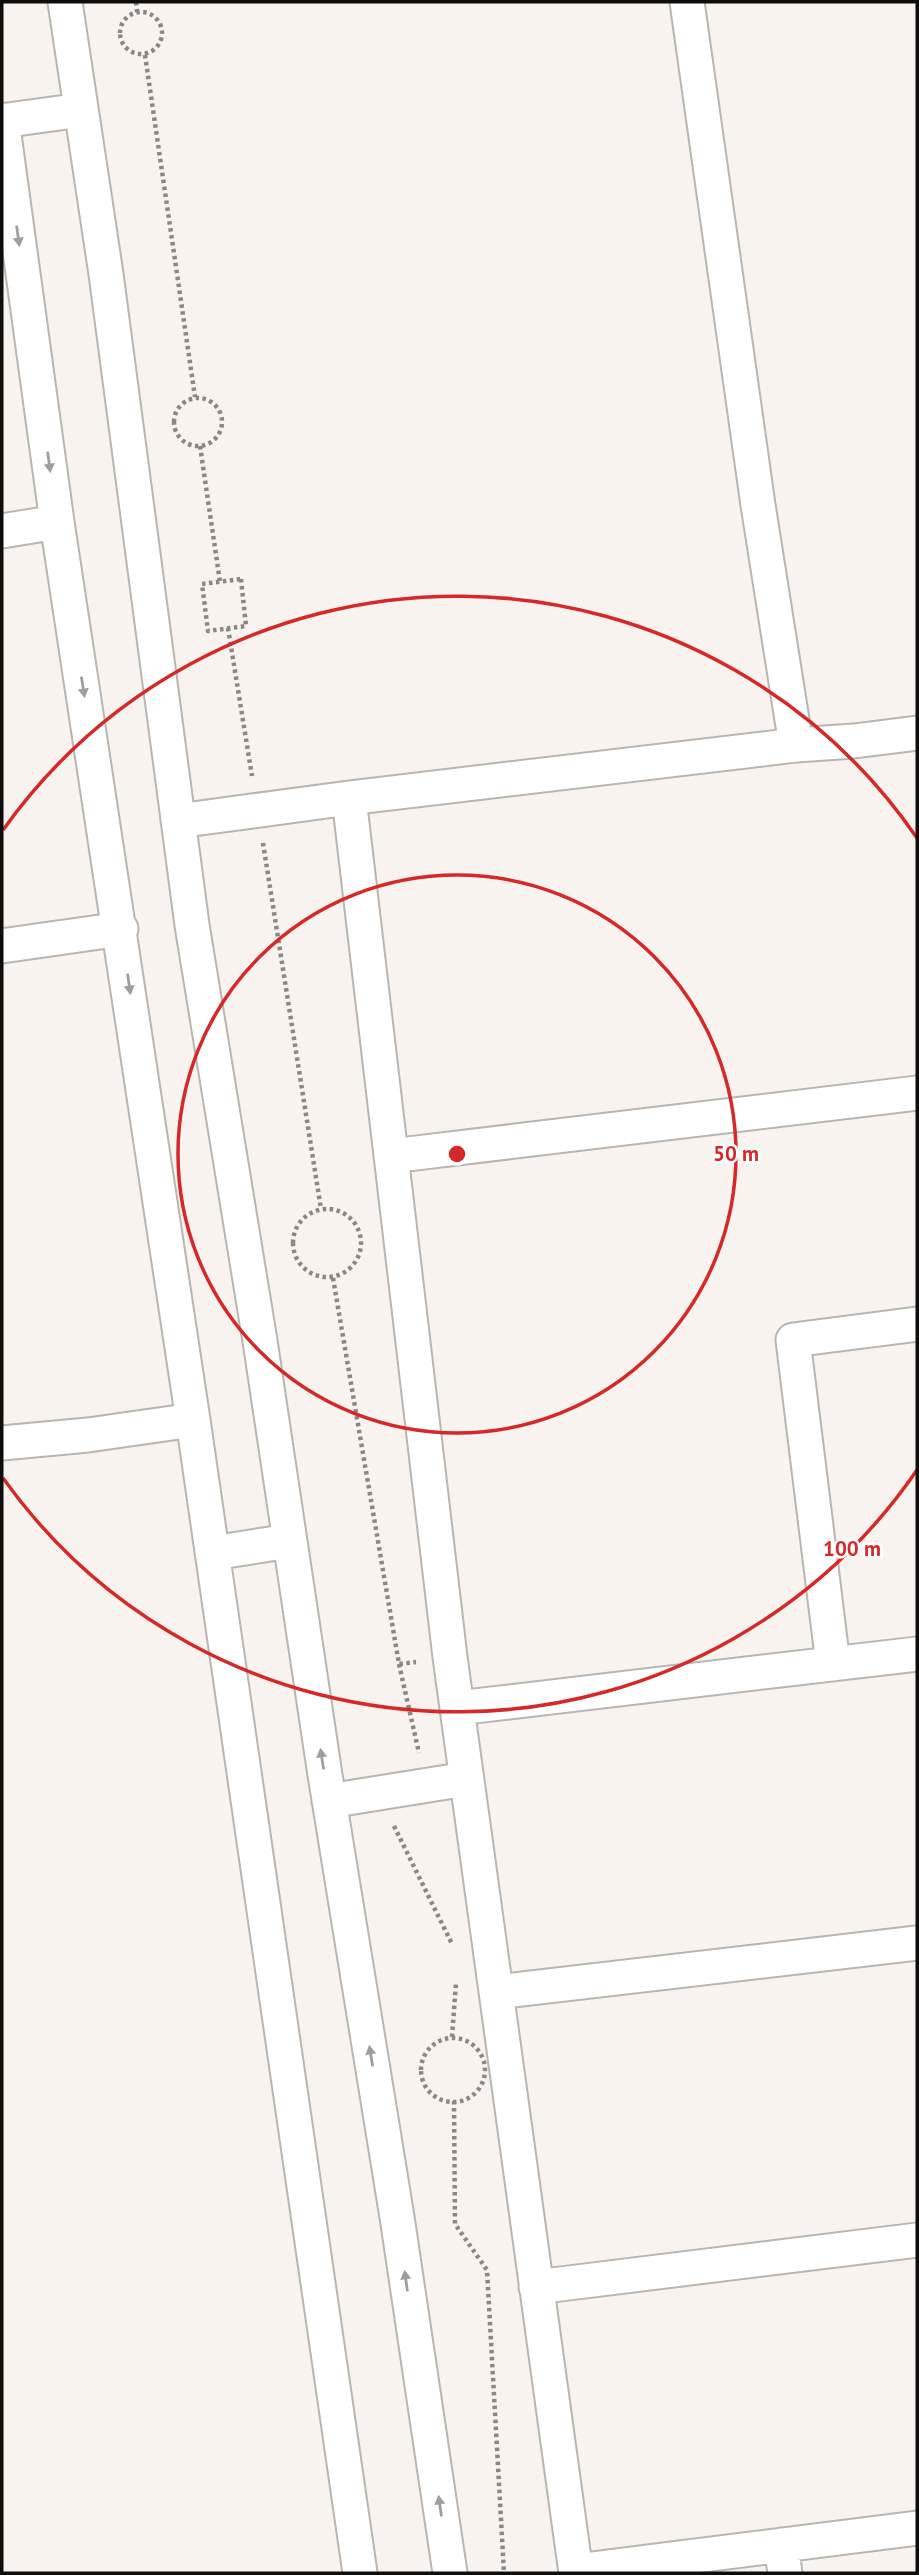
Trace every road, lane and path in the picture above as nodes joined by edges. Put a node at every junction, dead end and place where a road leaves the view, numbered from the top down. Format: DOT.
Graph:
graph roads {
  1 [pos="65,2"];
  2 [pos="136,2"];
  3 [pos="687,2"];
  4 [pos="137,12"];
  5 [pos="145,55"];
  6 [pos="81,110"];
  7 [pos="2,121"];
  8 [pos="195,397"];
  9 [pos="200,446"];
  10 [pos="57,522"];
  11 [pos="2,531"];
  12 [pos="220,582"];
  13 [pos="228,628"];
  14 [pos="917,733"];
  15 [pos="796,744"];
  16 [pos="348,798"];
  17 [pos="258,810"];
  18 [pos="178,821"];
  19 [pos="121,929"];
  20 [pos="2,947"];
  21 [pos="917,1093"];
  22 [pos="391,1156"];
  23 [pos="321,1209"];
  24 [pos="333,1278"];
  25 [pos="917,1324"];
  26 [pos="193,1420"];
  27 [pos="2,1443"];
  28 [pos="289,1541"];
  29 [pos="213,1553"];
  30 [pos="917,1654"];
  31 [pos="450,1657"];
  32 [pos="400,1664"];
  33 [pos="833,1664"];
  34 [pos="457,1708"];
  35 [pos="466,1779"];
  36 [pos="426,1785"];
  37 [pos="378,1793"];
  38 [pos="329,1801"];
  39 [pos="917,1943"];
  40 [pos="453,1946"];
  41 [pos="457,1971"];
  42 [pos="496,1992"];
  43 [pos="452,2038"];
  44 [pos="454,2101"];
  45 [pos="917,2240"];
  46 [pos="536,2287"];
  47 [pos="917,2528"];
  48 [pos="783,2559"];
  49 [pos="576,2572"];
  50 [pos="360,2573"];
  51 [pos="450,2573"];
  52 [pos="504,2573"];
  1 -- 6 [label="street"];
  2 -- 4 [label="path"];
  3 -- 15 [label="street"];
  4 -- 5 [label="path"];
  4 -- 5 [label="path"];
  5 -- 8 [label="path"];
  6 -- 7 [label="street"];
  6 -- 18 [label="street"];
  7 -- 10 [label="street, one-way"];
  8 -- 9 [label="path"];
  8 -- 9 [label="path"];
  9 -- 12 [label="path"];
  10 -- 11 [label="street"];
  10 -- 19 [label="street, one-way"];
  12 -- 13 [label="path"];
  12 -- 13 [label="path"];
  13 -- 17 [label="path"];
  14 -- 15 [label="street"];
  15 -- 16 [label="street"];
  16 -- 17 [label="street"];
  16 -- 22 [label="street"];
  17 -- 18 [label="street"];
  17 -- 23 [label="path"];
  18 -- 28 [label="street"];
  19 -- 20 [label="street"];
  19 -- 26 [label="street, one-way"];
  21 -- 22 [label="street"];
  22 -- 31 [label="street"];
  23 -- 24 [label="path"];
  23 -- 24 [label="path"];
  24 -- 32 [label="path"];
  25 -- 33 [label="street"];
  26 -- 27 [label="street"];
  26 -- 29 [label="street"];
  28 -- 29 [label="street"];
  38 -- 28 [label="street, one-way"];
  29 -- 50 [label="street"];
  30 -- 33 [label="street"];
  31 -- 32 [label="path"];
  31 -- 34 [label="street"];
  32 -- 36 [label="path"];
  33 -- 34 [label="street"];
  34 -- 35 [label="street"];
  35 -- 36 [label="street"];
  35 -- 42 [label="street"];
  36 -- 37 [label="street"];
  37 -- 38 [label="street"];
  37 -- 40 [label="path"];
  51 -- 38 [label="street, one-way"];
  39 -- 42 [label="street"];
  41 -- 43 [label="path"];
  42 -- 46 [label="street"];
  43 -- 44 [label="path"];
  43 -- 44 [label="path"];
  44 -- 52 [label="path"];
  45 -- 46 [label="street"];
  46 -- 49 [label="street"];
  47 -- 48 [label="street"];
  48 -- 49 [label="street"];
}
